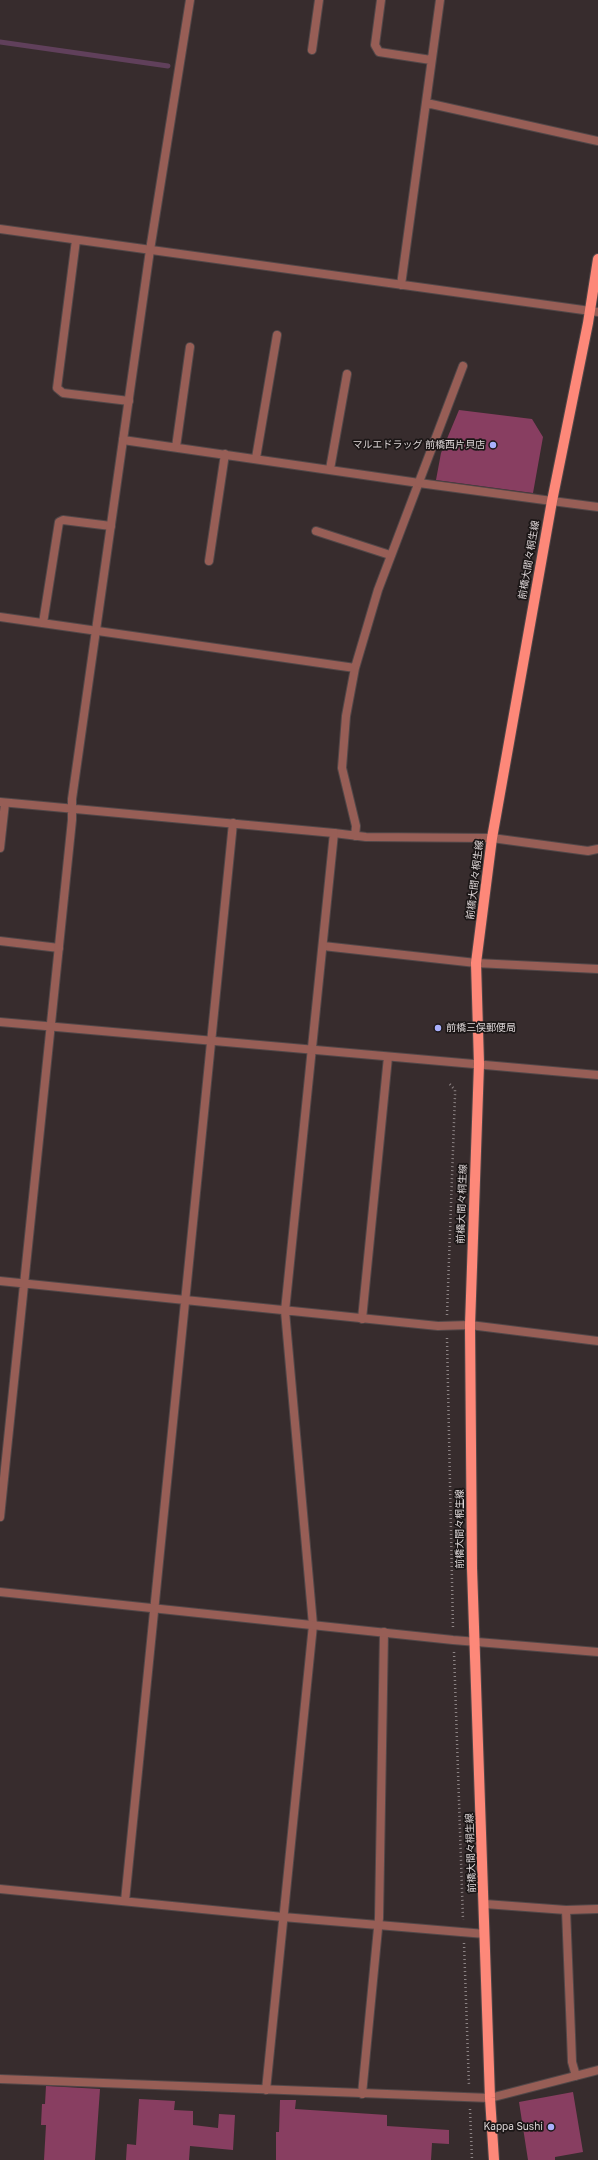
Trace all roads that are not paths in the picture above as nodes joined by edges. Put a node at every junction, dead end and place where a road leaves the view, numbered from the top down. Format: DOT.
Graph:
graph roads {
  1 [pos="190,0"];
  2 [pos="319,0"];
  3 [pos="381,0"];
  4 [pos="440,0"];
  5 [pos="312,50"];
  6 [pos="431,60"];
  7 [pos="426,105"];
  8 [pos="598,141"];
  9 [pos="0,229"];
  10 [pos="76,240"];
  11 [pos="150,250"];
  12 [pos="598,259"];
  13 [pos="401,285"];
  14 [pos="594,311"];
  15 [pos="277,335"];
  16 [pos="190,347"];
  17 [pos="463,366"];
  18 [pos="347,374"];
  19 [pos="129,401"];
  20 [pos="123,440"];
  21 [pos="176,447"];
  22 [pos="225,454"];
  23 [pos="256,458"];
  24 [pos="330,469"];
  25 [pos="419,483"];
  26 [pos="552,501"];
  27 [pos="598,507"];
  28 [pos="111,526"];
  29 [pos="316,531"];
  30 [pos="390,555"];
  31 [pos="209,561"];
  32 [pos="0,617"];
  33 [pos="43,623"];
  34 [pos="96,631"];
  35 [pos="355,668"];
  36 [pos="2,802"];
  37 [pos="72,808"];
  38 [pos="232,824"];
  39 [pos="334,833"];
  40 [pos="355,836"];
  41 [pos="492,838"];
  42 [pos="0,848"];
  43 [pos="598,849"];
  44 [pos="0,941"];
  45 [pos="323,946"];
  46 [pos="58,948"];
  47 [pos="476,963"];
  48 [pos="598,969"];
  49 [pos="0,1022"];
  50 [pos="50,1027"];
  51 [pos="211,1041"];
  52 [pos="312,1050"];
  53 [pos="388,1057"];
  54 [pos="479,1064"];
  55 [pos="598,1075"];
  56 [pos="0,1281"];
  57 [pos="24,1284"];
  58 [pos="184,1300"];
  59 [pos="285,1311"];
  60 [pos="362,1319"];
  61 [pos="470,1325"];
  62 [pos="598,1341"];
  63 [pos="0,1517"];
  64 [pos="0,1592"];
  65 [pos="152,1608"];
  66 [pos="313,1625"];
  67 [pos="384,1632"];
  68 [pos="475,1642"];
  69 [pos="598,1652"];
  70 [pos="0,1889"];
  71 [pos="125,1901"];
  72 [pos="485,1904"];
  73 [pos="598,1909"];
  74 [pos="566,1910"];
  75 [pos="283,1917"];
  76 [pos="378,1925"];
  77 [pos="485,1934"];
  78 [pos="598,2070"];
  79 [pos="576,2076"];
  80 [pos="0,2079"];
  81 [pos="266,2090"];
  82 [pos="362,2094"];
  83 [pos="490,2098"];
  84 [pos="494,2160"];
  1 -- 11 [label="street"];
  2 -- 5 [label="street"];
  3 -- 6 [label="street"];
  4 -- 6 [label="street"];
  6 -- 7 [label="street"];
  7 -- 8 [label="street"];
  7 -- 13 [label="street"];
  9 -- 10 [label="street"];
  10 -- 11 [label="street"];
  10 -- 19 [label="street"];
  11 -- 13 [label="street"];
  11 -- 19 [label="street"];
  12 -- 14 [label="main road, 前橋大間々桐生線"];
  13 -- 14 [label="street"];
  14 -- 26 [label="main road, 前橋大間々桐生線"];
  15 -- 23 [label="street"];
  16 -- 21 [label="street"];
  17 -- 25 [label="street"];
  18 -- 24 [label="street"];
  19 -- 20 [label="street"];
  20 -- 21 [label="street"];
  20 -- 28 [label="street"];
  21 -- 22 [label="street"];
  22 -- 23 [label="street"];
  22 -- 31 [label="street"];
  23 -- 24 [label="street"];
  24 -- 25 [label="street"];
  25 -- 26 [label="street"];
  25 -- 30 [label="street"];
  26 -- 27 [label="street"];
  26 -- 41 [label="main road, 前橋大間々桐生線"];
  28 -- 33 [label="street"];
  28 -- 34 [label="street"];
  29 -- 30 [label="street"];
  30 -- 35 [label="street"];
  32 -- 33 [label="street"];
  33 -- 34 [label="street"];
  34 -- 35 [label="street"];
  34 -- 37 [label="street"];
  35 -- 40 [label="street"];
  36 -- 37 [label="street"];
  36 -- 42 [label="street"];
  37 -- 38 [label="street"];
  37 -- 46 [label="street"];
  38 -- 39 [label="street"];
  38 -- 51 [label="street"];
  39 -- 40 [label="street"];
  39 -- 45 [label="street"];
  40 -- 41 [label="street"];
  41 -- 43 [label="street"];
  41 -- 47 [label="main road, 前橋大間々桐生線"];
  44 -- 46 [label="street"];
  45 -- 47 [label="street"];
  45 -- 52 [label="street"];
  46 -- 50 [label="street"];
  47 -- 48 [label="street"];
  47 -- 54 [label="main road, 前橋大間々桐生線"];
  49 -- 50 [label="street"];
  50 -- 51 [label="street"];
  50 -- 57 [label="street"];
  51 -- 52 [label="street"];
  51 -- 58 [label="street"];
  52 -- 53 [label="street"];
  52 -- 59 [label="street"];
  53 -- 54 [label="street"];
  53 -- 60 [label="street"];
  54 -- 55 [label="street"];
  54 -- 61 [label="main road, 前橋大間々桐生線"];
  56 -- 57 [label="street"];
  57 -- 58 [label="street"];
  57 -- 63 [label="street"];
  58 -- 59 [label="street"];
  58 -- 65 [label="street"];
  59 -- 60 [label="street"];
  59 -- 66 [label="street"];
  60 -- 61 [label="street"];
  61 -- 62 [label="street"];
  61 -- 68 [label="main road, 前橋大間々桐生線"];
  64 -- 65 [label="street"];
  65 -- 66 [label="street"];
  65 -- 71 [label="street"];
  66 -- 67 [label="street"];
  66 -- 75 [label="street"];
  67 -- 68 [label="street"];
  67 -- 76 [label="street"];
  68 -- 69 [label="street"];
  68 -- 72 [label="main road, 前橋大間々桐生線"];
  70 -- 71 [label="street"];
  71 -- 75 [label="street"];
  72 -- 74 [label="street"];
  72 -- 77 [label="main road, 前橋大間々桐生線"];
  73 -- 74 [label="street"];
  74 -- 79 [label="street"];
  75 -- 76 [label="street"];
  75 -- 81 [label="street"];
  76 -- 77 [label="street"];
  76 -- 82 [label="street"];
  77 -- 83 [label="main road, 前橋大間々桐生線"];
  78 -- 79 [label="street"];
  79 -- 83 [label="street"];
  80 -- 81 [label="street"];
  81 -- 82 [label="street"];
  82 -- 83 [label="street"];
  83 -- 84 [label="main road, 前橋大間々桐生線"];
}
